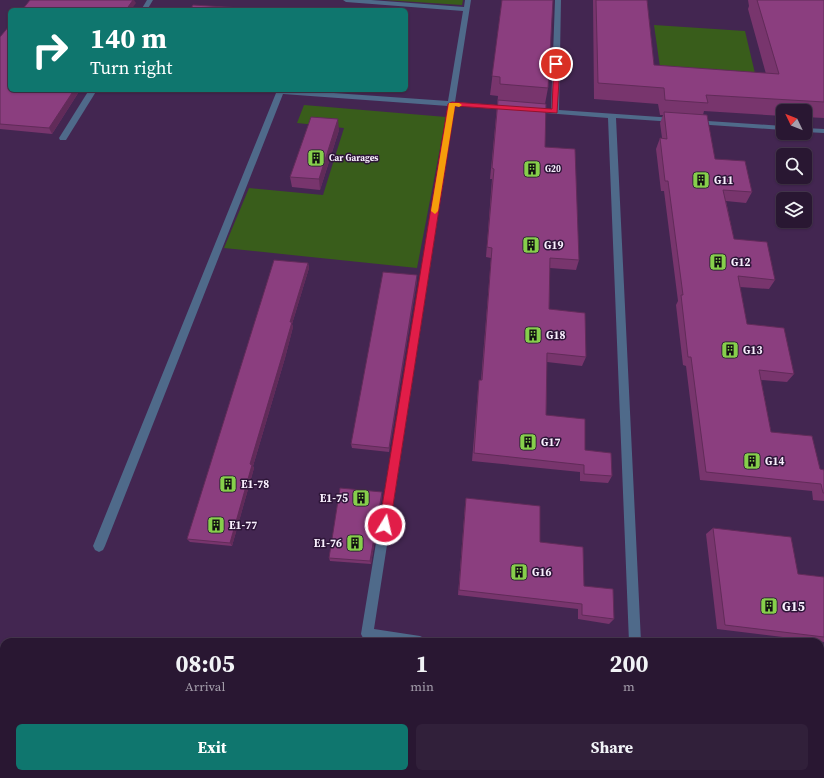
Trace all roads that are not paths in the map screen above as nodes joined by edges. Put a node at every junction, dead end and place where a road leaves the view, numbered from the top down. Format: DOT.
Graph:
graph roads {
  1 [pos="346,0"];
  2 [pos="558,0"];
  3 [pos="467,4"];
  4 [pos="92,92"];
  5 [pos="280,92"];
  6 [pos="293,92"];
  7 [pos="452,104"];
  8 [pos="555,112"];
  9 [pos="612,116"];
  10 [pos="776,127"];
  11 [pos="812,130"];
  12 [pos="824,131"];
  13 [pos="62,138"];
  14 [pos="99,546"];
  15 [pos="394,638"];
  16 [pos="634,638"];
  1 -- 3 [label="lane"];
  2 -- 8 [label="lane"];
  3 -- 7 [label="lane"];
  4 -- 13 [label="lane"];
  5 -- 14 [label="lane"];
  6 -- 7 [label="lane"];
  7 -- 8 [label="lane"];
  7 -- 15 [label="lane"];
  8 -- 9 [label="lane"];
  9 -- 10 [label="lane"];
  9 -- 16 [label="lane"];
  11 -- 12 [label="lane"];
}
